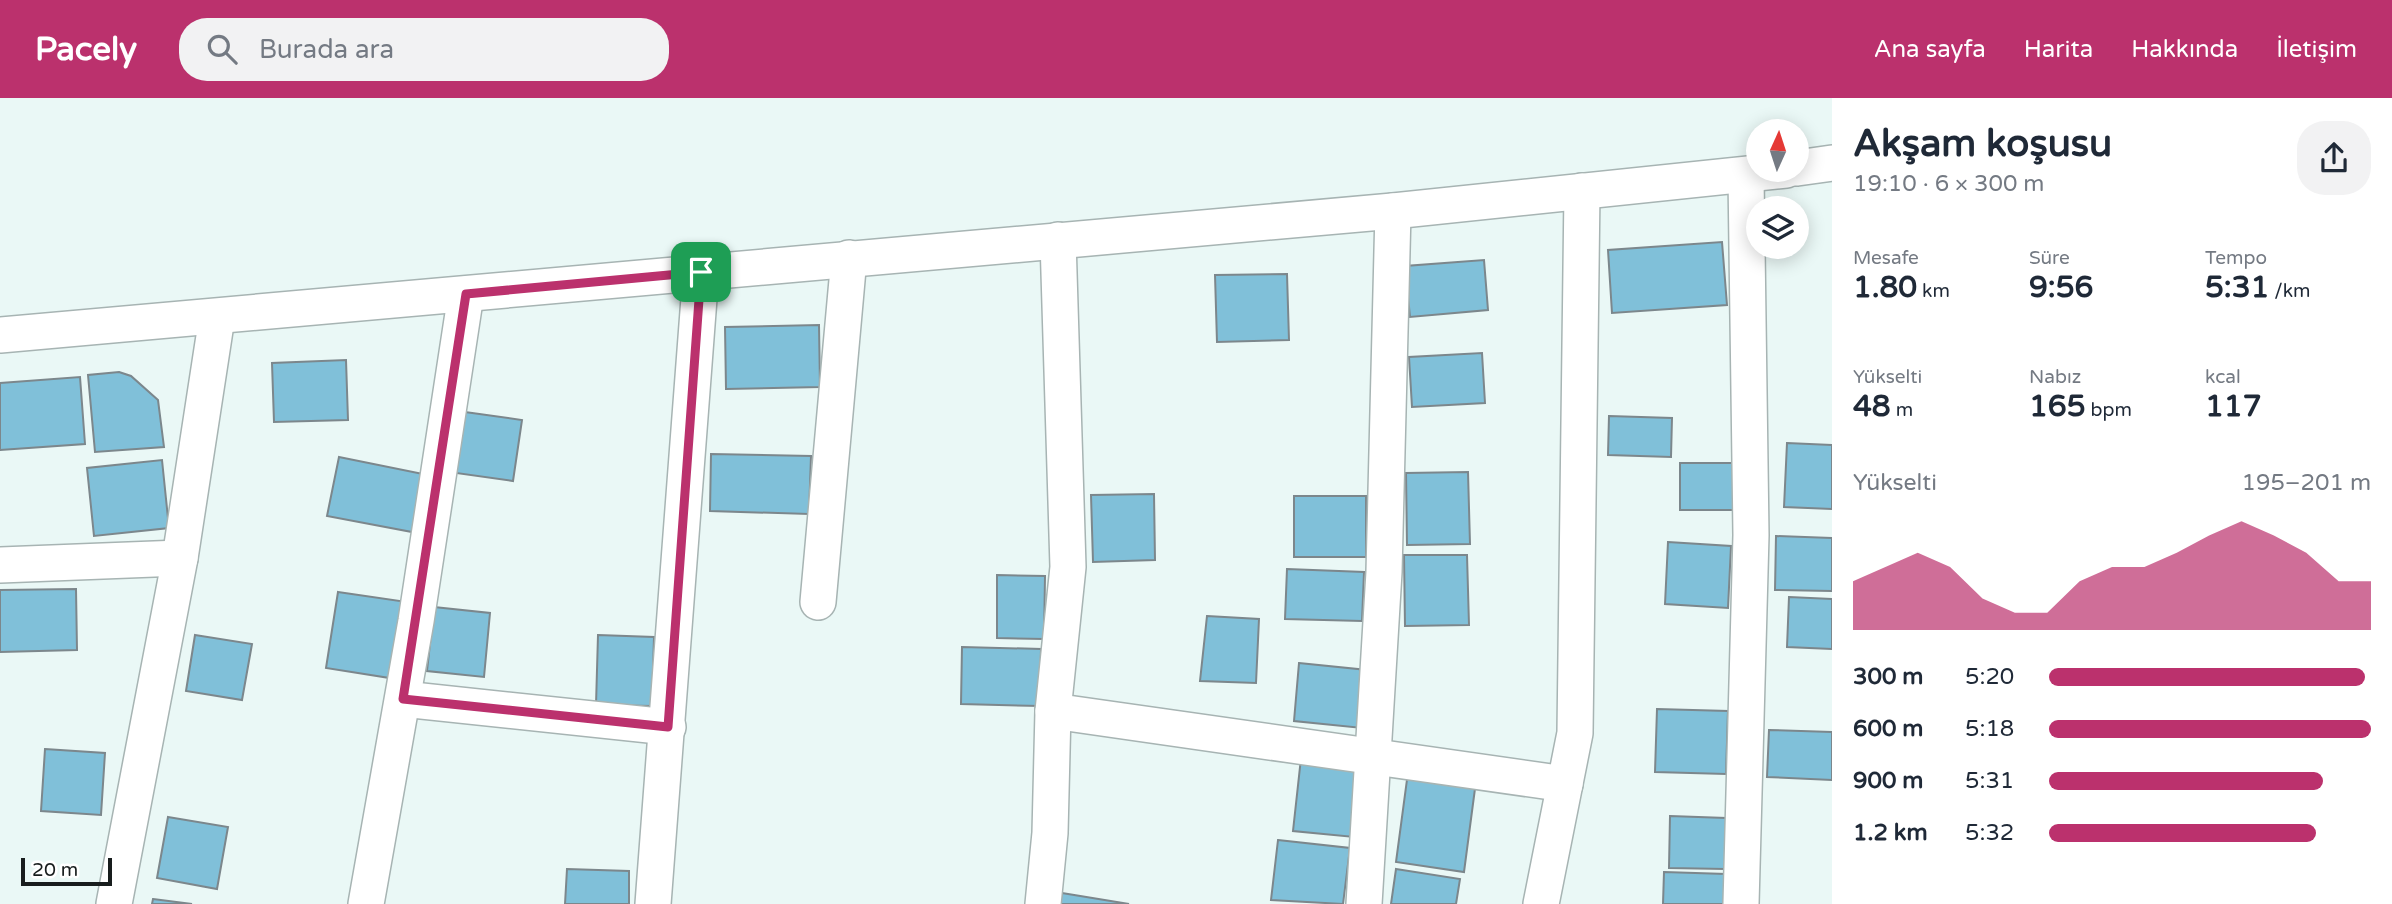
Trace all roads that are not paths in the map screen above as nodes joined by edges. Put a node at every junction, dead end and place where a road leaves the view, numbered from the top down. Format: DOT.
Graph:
graph roads {
  1 [pos="1832,163"];
  2 [pos="1810,166"];
  3 [pos="1746,176"];
  4 [pos="1746,182"];
  5 [pos="1582,191"];
  6 [pos="1393,211"];
  7 [pos="1058,240"];
  8 [pos="849,258"];
  9 [pos="701,272"];
  10 [pos="466,294"];
  11 [pos="217,317"];
  12 [pos="0,335"];
  13 [pos="180,558"];
  14 [pos="0,565"];
  15 [pos="818,602"];
  16 [pos="403,699"];
  17 [pos="1053,711"];
  18 [pos="668,727"];
  19 [pos="1373,757"];
  20 [pos="1565,784"];
  21 [pos="114,904"];
  22 [pos="366,904"];
  23 [pos="653,904"];
  24 [pos="1043,904"];
  25 [pos="1364,904"];
  26 [pos="1541,904"];
  27 [pos="1741,904"];
  1 -- 2 [label="street"];
  3 -- 5 [label="street"];
  4 -- 27 [label="street"];
  5 -- 6 [label="street"];
  5 -- 20 [label="street"];
  6 -- 7 [label="street"];
  6 -- 19 [label="street"];
  7 -- 8 [label="street"];
  7 -- 17 [label="street"];
  8 -- 9 [label="street"];
  8 -- 15 [label="street"];
  9 -- 10 [label="street"];
  9 -- 18 [label="street"];
  10 -- 11 [label="street"];
  10 -- 16 [label="street"];
  11 -- 12 [label="street"];
  11 -- 13 [label="street"];
  13 -- 14 [label="street"];
  13 -- 21 [label="street"];
  16 -- 18 [label="street"];
  16 -- 22 [label="street"];
  17 -- 19 [label="street"];
  17 -- 24 [label="street"];
  18 -- 23 [label="street"];
  19 -- 20 [label="street"];
  19 -- 25 [label="street"];
  20 -- 26 [label="street"];
}
